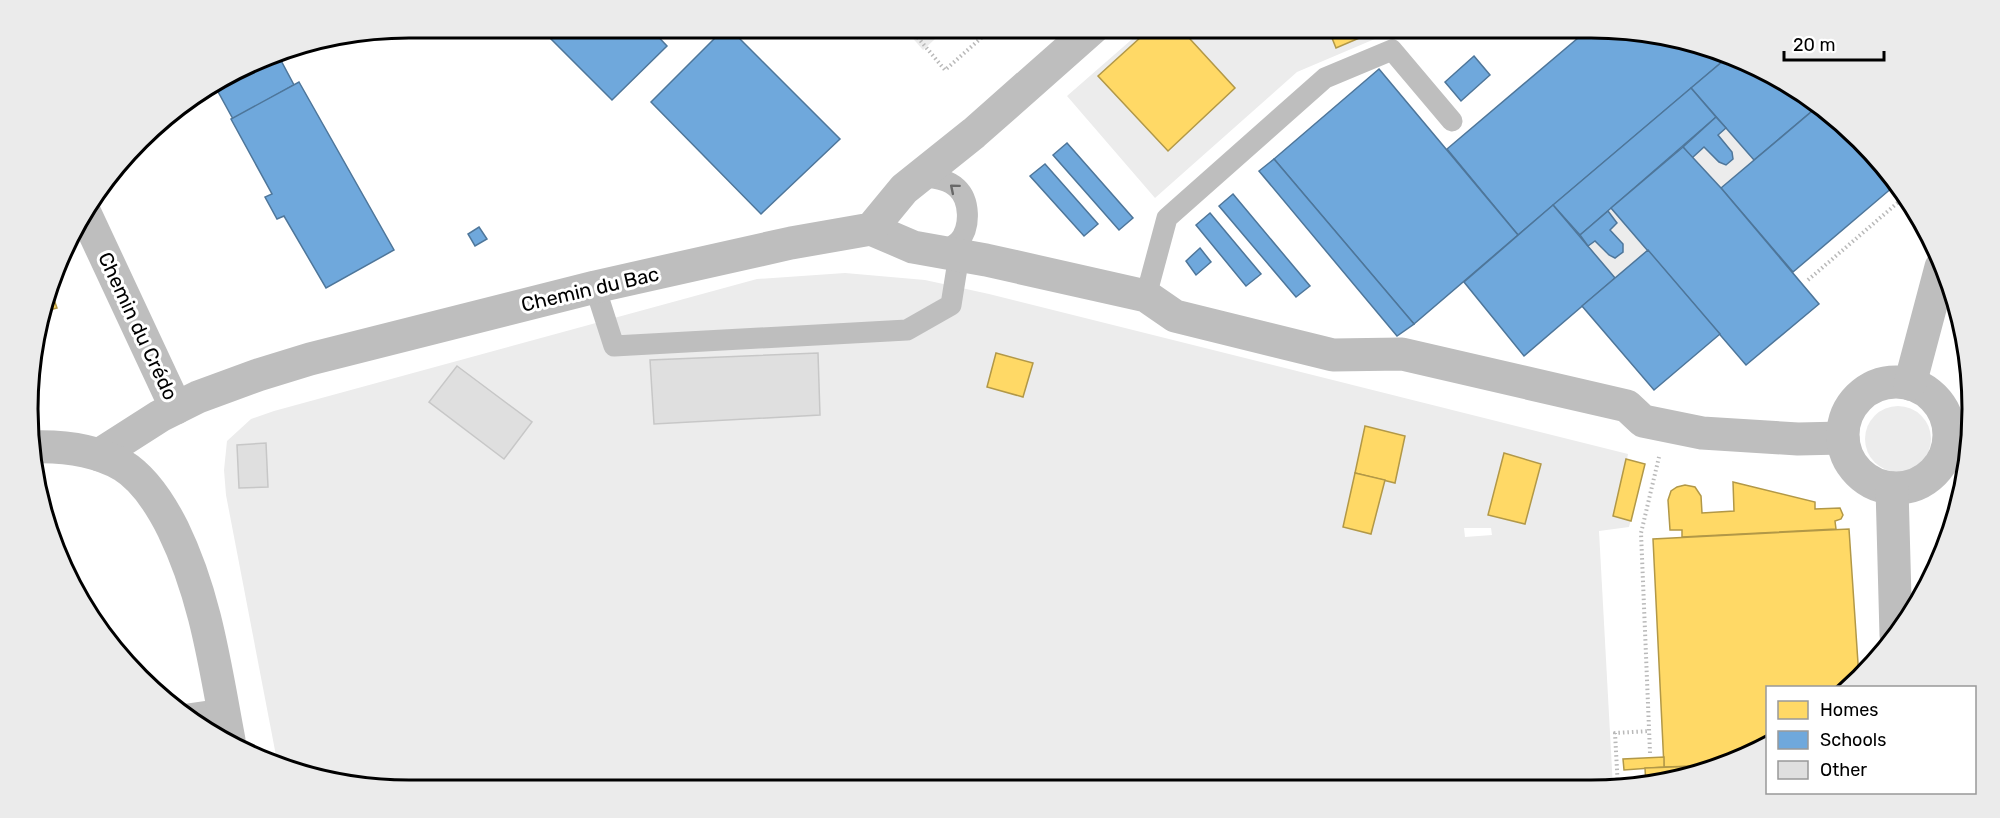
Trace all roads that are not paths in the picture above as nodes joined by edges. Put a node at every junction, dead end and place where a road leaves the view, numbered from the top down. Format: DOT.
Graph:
graph roads {
  1 [pos="1082,38"];
  2 [pos="1452,122"];
  3 [pos="921,176"];
  4 [pos="89,221"];
  5 [pos="871,229"];
  6 [pos="951,253"];
  7 [pos="1938,278"];
  8 [pos="595,287"];
  9 [pos="1146,296"];
  10 [pos="1910,384"];
  11 [pos="176,408"];
  12 [pos="1843,438"];
  13 [pos="1957,439"];
  14 [pos="40,447"];
  15 [pos="99,455"];
  16 [pos="1892,488"];
  17 [pos="1896,621"];
  18 [pos="211,724"];
  19 [pos="227,728"];
  1 -- 3 [label="street"];
  2 -- 9 [label="lane"];
  3 -- 5 [label="street"];
  6 -- 3 [label="lane, one-way"];
  4 -- 11 [label="street, Chemin du Crédo"];
  5 -- 6 [label="street"];
  5 -- 8 [label="street, Chemin du Bac"];
  6 -- 8 [label="lane"];
  6 -- 9 [label="street"];
  7 -- 10 [label="street"];
  8 -- 11 [label="street, Chemin du Bac"];
  9 -- 12 [label="street"];
  10 -- 12 [label="street"];
  10 -- 13 [label="street"];
  11 -- 15 [label="street, Chemin du Bac"];
  12 -- 16 [label="street"];
  13 -- 16 [label="street"];
  14 -- 15 [label="street"];
  15 -- 19 [label="street"];
  16 -- 17 [label="street"];
  18 -- 19 [label="lane"];
}
